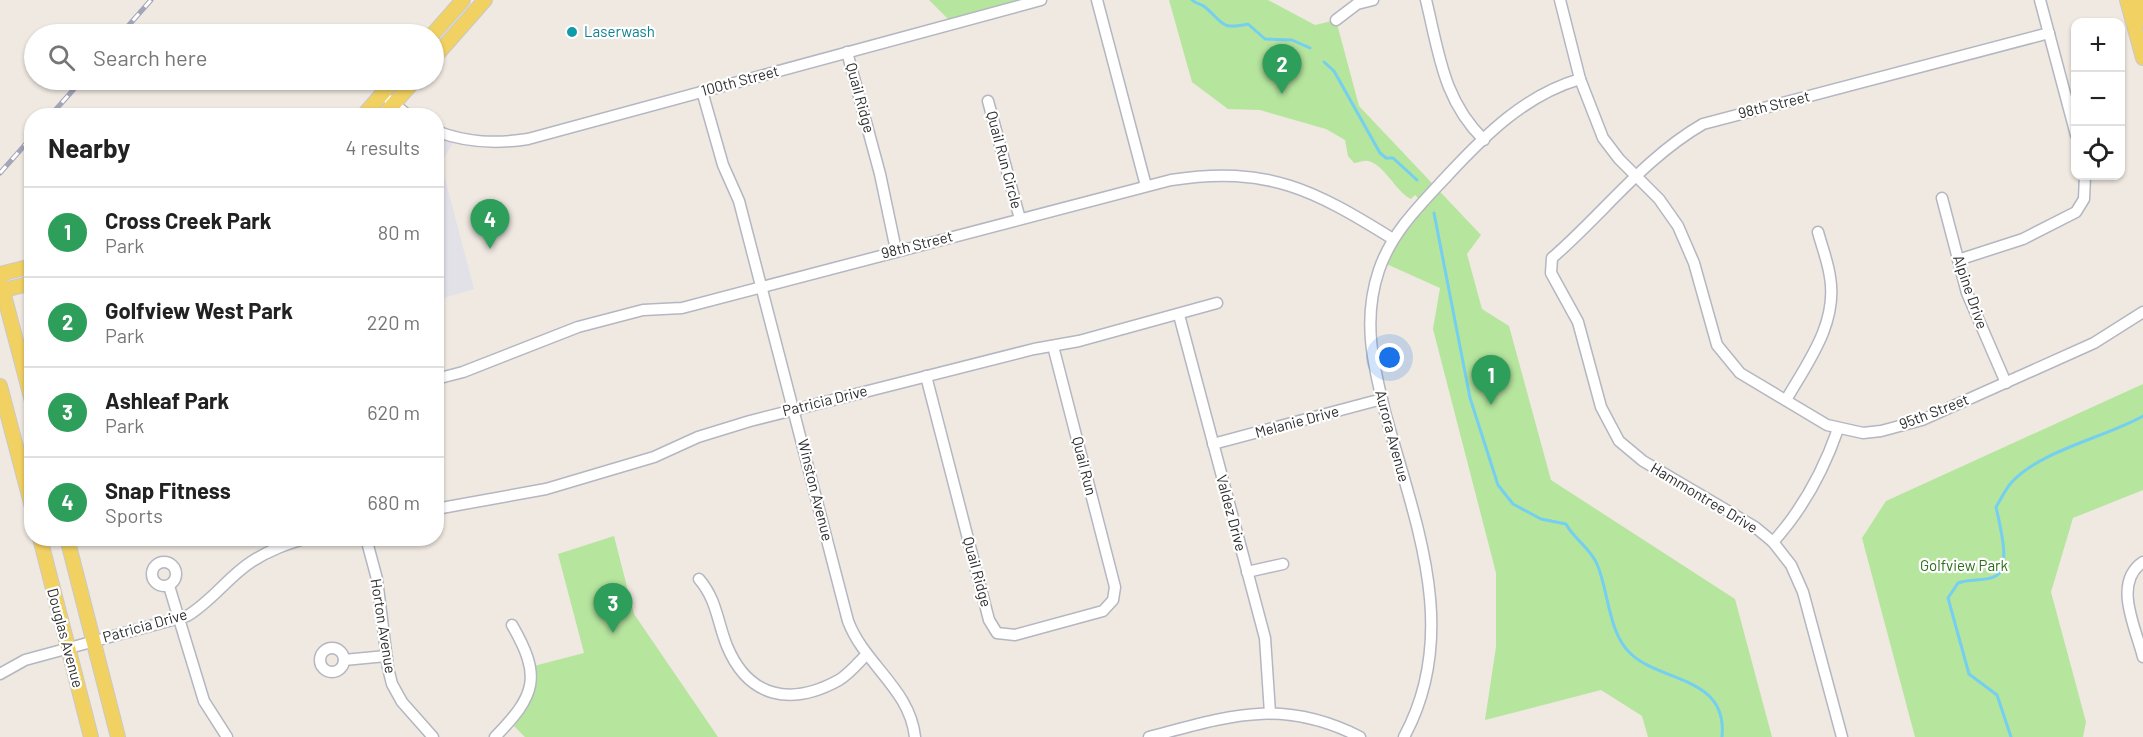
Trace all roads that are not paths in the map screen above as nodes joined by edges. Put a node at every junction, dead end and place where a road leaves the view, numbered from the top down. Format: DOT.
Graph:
graph roads {
  1 [pos="464,0"];
  2 [pos="485,0"];
  3 [pos="1041,0"];
  4 [pos="1097,0"];
  5 [pos="1373,0"];
  6 [pos="1426,0"];
  7 [pos="1560,0"];
  8 [pos="2040,0"];
  9 [pos="2127,0"];
  10 [pos="2138,0"];
  11 [pos="1336,20"];
  12 [pos="2143,20"];
  13 [pos="443,24"];
  14 [pos="2049,33"];
  15 [pos="444,47"];
  16 [pos="847,52"];
  17 [pos="2143,58"];
  18 [pos="1580,79"];
  19 [pos="385,90"];
  20 [pos="406,90"];
  21 [pos="702,91"];
  22 [pos="382,94"];
  23 [pos="988,101"];
  24 [pos="393,104"];
  25 [pos="370,108"];
  26 [pos="389,108"];
  27 [pos="398,108"];
  28 [pos="2074,126"];
  29 [pos="444,133"];
  30 [pos="1484,140"];
  31 [pos="1636,177"];
  32 [pos="2085,180"];
  33 [pos="1146,186"];
  34 [pos="1942,198"];
  35 [pos="1020,219"];
  36 [pos="1818,232"];
  37 [pos="1393,239"];
  38 [pos="896,250"];
  39 [pos="1958,260"];
  40 [pos="1550,267"];
  41 [pos="24,268"];
  42 [pos="0,274"];
  43 [pos="24,284"];
  44 [pos="762,286"];
  45 [pos="1,287"];
  46 [pos="1217,303"];
  47 [pos="2143,312"];
  48 [pos="1179,315"];
  49 [pos="1053,346"];
  50 [pos="24,372"];
  51 [pos="926,376"];
  52 [pos="444,377"];
  53 [pos="2006,383"];
  54 [pos="0,386"];
  55 [pos="1382,399"];
  56 [pos="1786,400"];
  57 [pos="794,409"];
  58 [pos="1838,429"];
  59 [pos="1213,444"];
  60 [pos="24,477"];
  61 [pos="444,508"];
  62 [pos="1773,542"];
  63 [pos="42,546"];
  64 [pos="69,546"];
  65 [pos="282,546"];
  66 [pos="368,546"];
  67 [pos="2143,562"];
  68 [pos="1283,564"];
  69 [pos="1247,572"];
  70 [pos="699,579"];
  71 [pos="169,586"];
  72 [pos="1115,587"];
  73 [pos="179,619"];
  74 [pos="512,624"];
  75 [pos="94,641"];
  76 [pos="68,648"];
  77 [pos="866,655"];
  78 [pos="386,656"];
  79 [pos="2143,657"];
  80 [pos="344,660"];
  81 [pos="0,674"];
  82 [pos="1270,713"];
  83 [pos="91,737"];
  84 [pos="118,737"];
  85 [pos="227,737"];
  86 [pos="433,737"];
  87 [pos="495,737"];
  88 [pos="915,737"];
  89 [pos="1149,737"];
  90 [pos="1360,737"];
  91 [pos="1404,737"];
  92 [pos="1842,737"];
  1 -- 13 [label="main road"];
  2 -- 15 [label="main road"];
  3 -- 16 [label="street, 100th Street"];
  4 -- 33 [label="street"];
  5 -- 11 [label="street"];
  6 -- 30 [label="street"];
  7 -- 18 [label="street, 95th Street"];
  8 -- 14 [label="street"];
  9 -- 17 [label="main road"];
  10 -- 12 [label="main road"];
  14 -- 28 [label="street"];
  14 -- 31 [label="street, 98th Street"];
  16 -- 21 [label="street, 100th Street"];
  16 -- 38 [label="street, Quail Ridge"];
  18 -- 30 [label="street, Aurora Avenue"];
  18 -- 31 [label="street, 95th Street"];
  19 -- 22 [label="main road"];
  20 -- 24 [label="main road"];
  21 -- 29 [label="street, 100th Street"];
  21 -- 44 [label="street, Winston Avenue"];
  22 -- 24 [label="street"];
  22 -- 25 [label="main road"];
  23 -- 35 [label="street, Quail Run Circle"];
  24 -- 26 [label="main road"];
  24 -- 27 [label="street"];
  30 -- 37 [label="street, Aurora Avenue"];
  31 -- 40 [label="street, 98th Street"];
  31 -- 56 [label="street, 95th Street"];
  32 -- 39 [label="street"];
  33 -- 35 [label="street, 98th Street"];
  33 -- 37 [label="street, 98th Street"];
  34 -- 39 [label="street, Alpine Drive"];
  35 -- 38 [label="street, 98th Street"];
  36 -- 56 [label="street"];
  37 -- 55 [label="street, Aurora Avenue"];
  38 -- 44 [label="street, 98th Street"];
  39 -- 53 [label="street, Alpine Drive"];
  40 -- 62 [label="street, Hammontree Drive"];
  41 -- 42 [label="main road"];
  43 -- 45 [label="main road"];
  44 -- 52 [label="street, 98th Street"];
  44 -- 57 [label="street, Winston Avenue"];
  45 -- 50 [label="main road"];
  46 -- 48 [label="street, Patricia Drive"];
  47 -- 53 [label="street, 95th Street"];
  48 -- 49 [label="street, Patricia Drive"];
  48 -- 59 [label="street, Valdez Drive"];
  49 -- 51 [label="street, Patricia Drive"];
  49 -- 72 [label="street, Quail Run"];
  51 -- 57 [label="street, Patricia Drive"];
  51 -- 72 [label="street, Quail Ridge"];
  53 -- 58 [label="street, 95th Street"];
  54 -- 60 [label="main road"];
  55 -- 59 [label="street, Melanie Drive"];
  55 -- 91 [label="street, Aurora Avenue"];
  56 -- 58 [label="street, 95th Street"];
  57 -- 61 [label="street, Patricia Drive"];
  57 -- 77 [label="street, Winston Avenue"];
  58 -- 62 [label="street"];
  59 -- 69 [label="street, Valdez Drive"];
  62 -- 92 [label="street, Hammontree Drive"];
  63 -- 76 [label="main road, Douglas Avenue"];
  64 -- 75 [label="main road, Douglas Avenue"];
  65 -- 73 [label="street, Patricia Drive"];
  66 -- 78 [label="street, Horton Avenue"];
  67 -- 79 [label="street"];
  68 -- 69 [label="street"];
  69 -- 82 [label="street, Valdez Drive"];
  70 -- 77 [label="street"];
  71 -- 73 [label="street"];
  73 -- 75 [label="street, Patricia Drive"];
  73 -- 85 [label="street"];
  74 -- 87 [label="street"];
  75 -- 76 [label="street, Patricia Drive"];
  75 -- 84 [label="main road, Douglas Avenue"];
  76 -- 81 [label="street, Patricia Drive"];
  76 -- 83 [label="main road, Douglas Avenue"];
  77 -- 88 [label="street, Winston Avenue"];
  78 -- 80 [label="street"];
  78 -- 86 [label="street, Horton Avenue"];
  82 -- 89 [label="street"];
  82 -- 90 [label="street"];
}
